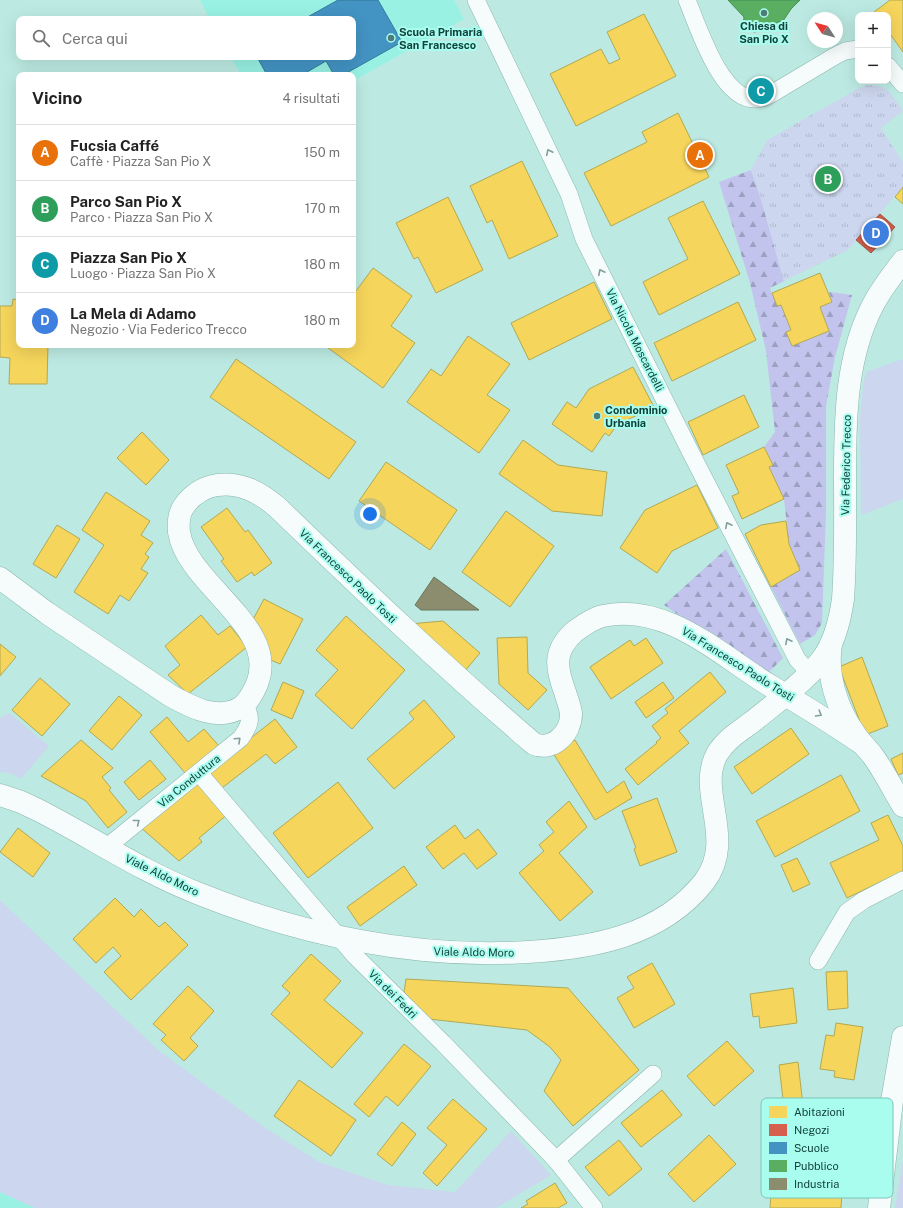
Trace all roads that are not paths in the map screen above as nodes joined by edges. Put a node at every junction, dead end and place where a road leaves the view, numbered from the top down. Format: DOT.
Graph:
graph roads {
  1 [pos="476,0"];
  2 [pos="687,0"];
  3 [pos="855,49"];
  4 [pos="891,70"];
  5 [pos="903,84"];
  6 [pos="903,261"];
  7 [pos="0,578"];
  8 [pos="831,643"];
  9 [pos="809,673"];
  10 [pos="785,694"];
  11 [pos="837,699"];
  12 [pos="244,705"];
  13 [pos="861,743"];
  14 [pos="199,773"];
  15 [pos="0,795"];
  16 [pos="903,806"];
  17 [pos="107,847"];
  18 [pos="903,880"];
  19 [pos="337,936"];
  20 [pos="818,961"];
  21 [pos="903,1037"];
  22 [pos="653,1074"];
  23 [pos="893,1098"];
  24 [pos="556,1160"];
  25 [pos="880,1198"];
  26 [pos="594,1208"];
  27 [pos="879,1208"];
  9 -- 1 [label="street, Via Nicola Moscardelli, one-way"];
  2 -- 3 [label="street"];
  4 -- 5 [label="street"];
  6 -- 8 [label="street, Via Federico Trecco"];
  7 -- 12 [label="street"];
  8 -- 9 [label="street, Via Federico Trecco"];
  8 -- 11 [label="street, Via Francesco Paolo Tosti"];
  9 -- 10 [label="street, Viale Aldo Moro"];
  9 -- 11 [label="street, Via Francesco Paolo Tosti"];
  10 -- 12 [label="street, Via Francesco Paolo Tosti"];
  10 -- 13 [label="street, Via Francesco Paolo Tosti, one-way"];
  10 -- 19 [label="street, Viale Aldo Moro"];
  11 -- 13 [label="street, Via Francesco Paolo Tosti"];
  14 -- 12 [label="street, Via Conduttura, one-way"];
  13 -- 16 [label="street, Via Francesco Paolo Tosti"];
  17 -- 14 [label="street, Via Conduttura, one-way"];
  14 -- 19 [label="street, Via dei Fedri"];
  15 -- 17 [label="street, Viale Aldo Moro"];
  17 -- 19 [label="street, Viale Aldo Moro"];
  18 -- 20 [label="street"];
  19 -- 24 [label="street, Via dei Fedri"];
  21 -- 23 [label="street"];
  22 -- 24 [label="street"];
  24 -- 26 [label="street, Via dei Fedri"];
  25 -- 27 [label="street"];
}
